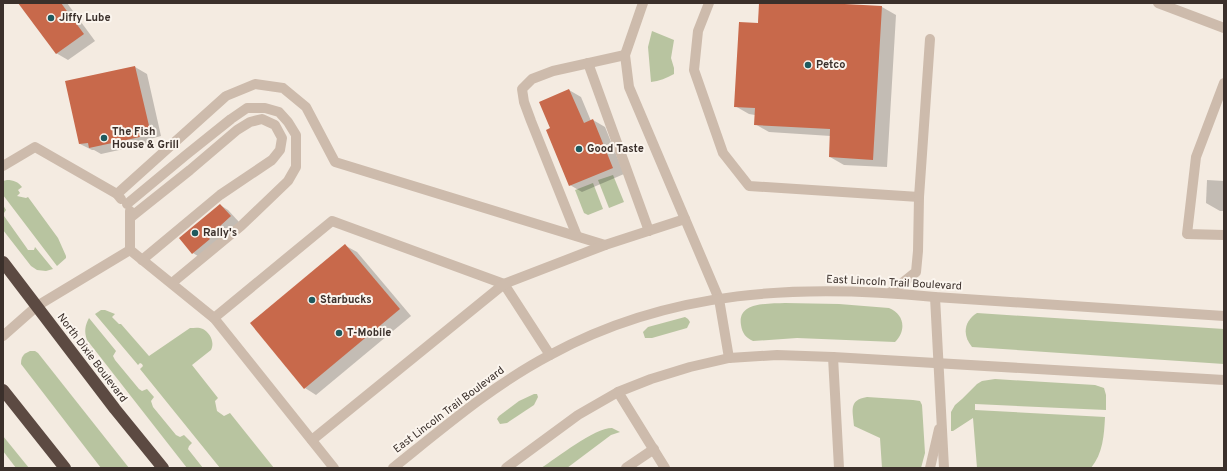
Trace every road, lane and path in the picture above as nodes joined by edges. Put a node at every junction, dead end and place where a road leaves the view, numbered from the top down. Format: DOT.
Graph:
graph roads {
  1 [pos="643,3"];
  2 [pos="709,3"];
  3 [pos="1158,3"];
  4 [pos="1224,28"];
  5 [pos="930,39"];
  6 [pos="624,55"];
  7 [pos="588,63"];
  8 [pos="1224,83"];
  9 [pos="3,166"];
  10 [pos="117,194"];
  11 [pos="919,197"];
  12 [pos="127,204"];
  13 [pos="131,217"];
  14 [pos="685,219"];
  15 [pos="649,231"];
  16 [pos="1224,235"];
  17 [pos="577,236"];
  18 [pos="605,245"];
  19 [pos="130,250"];
  20 [pos="142,260"];
  21 [pos="3,262"];
  22 [pos="172,283"];
  23 [pos="504,284"];
  24 [pos="890,293"];
  25 [pos="935,297"];
  26 [pos="719,299"];
  27 [pos="37,306"];
  28 [pos="1224,316"];
  29 [pos="214,318"];
  30 [pos="3,336"];
  31 [pos="550,355"];
  32 [pos="833,356"];
  33 [pos="729,358"];
  34 [pos="938,362"];
  35 [pos="1224,380"];
  36 [pos="3,390"];
  37 [pos="618,392"];
  38 [pos="941,419"];
  39 [pos="312,440"];
  40 [pos="654,449"];
  41 [pos="508,467"];
  42 [pos="65,468"];
  43 [pos="163,468"];
  44 [pos="334,468"];
  45 [pos="393,468"];
  46 [pos="626,468"];
  47 [pos="665,468"];
  48 [pos="839,468"];
  49 [pos="930,468"];
  50 [pos="944,468"];
  1 -- 6 [label="street"];
  2 -- 11 [label="street"];
  3 -- 4 [label="street"];
  5 -- 11 [label="street"];
  6 -- 7 [label="street"];
  6 -- 14 [label="street"];
  7 -- 15 [label="street"];
  7 -- 17 [label="street"];
  8 -- 16 [label="street"];
  9 -- 10 [label="street"];
  10 -- 12 [label="street"];
  10 -- 17 [label="street"];
  11 -- 24 [label="street"];
  12 -- 13 [label="street"];
  12 -- 22 [label="street"];
  13 -- 19 [label="street"];
  13 -- 20 [label="street"];
  14 -- 15 [label="street"];
  14 -- 26 [label="street"];
  15 -- 18 [label="street"];
  17 -- 18 [label="street"];
  18 -- 23 [label="street"];
  19 -- 20 [label="street"];
  19 -- 27 [label="street"];
  20 -- 22 [label="street"];
  21 -- 27 [label="highway, North Dixie Boulevard"];
  22 -- 29 [label="street"];
  23 -- 29 [label="street"];
  23 -- 31 [label="street"];
  23 -- 39 [label="street"];
  24 -- 25 [label="street, East Lincoln Trail Boulevard"];
  24 -- 26 [label="street, East Lincoln Trail Boulevard"];
  25 -- 28 [label="street, East Lincoln Trail Boulevard"];
  25 -- 34 [label="street"];
  26 -- 31 [label="street, East Lincoln Trail Boulevard"];
  26 -- 33 [label="street"];
  27 -- 30 [label="street"];
  27 -- 43 [label="highway, North Dixie Boulevard"];
  29 -- 39 [label="street"];
  31 -- 45 [label="street, East Lincoln Trail Boulevard"];
  32 -- 33 [label="street"];
  32 -- 34 [label="street"];
  32 -- 48 [label="street"];
  33 -- 37 [label="street"];
  34 -- 35 [label="street"];
  34 -- 38 [label="street"];
  36 -- 42 [label="highway"];
  37 -- 40 [label="street"];
  37 -- 41 [label="street"];
  38 -- 49 [label="street"];
  38 -- 50 [label="street"];
  39 -- 44 [label="street"];
  40 -- 46 [label="street"];
  40 -- 47 [label="street"];
}
